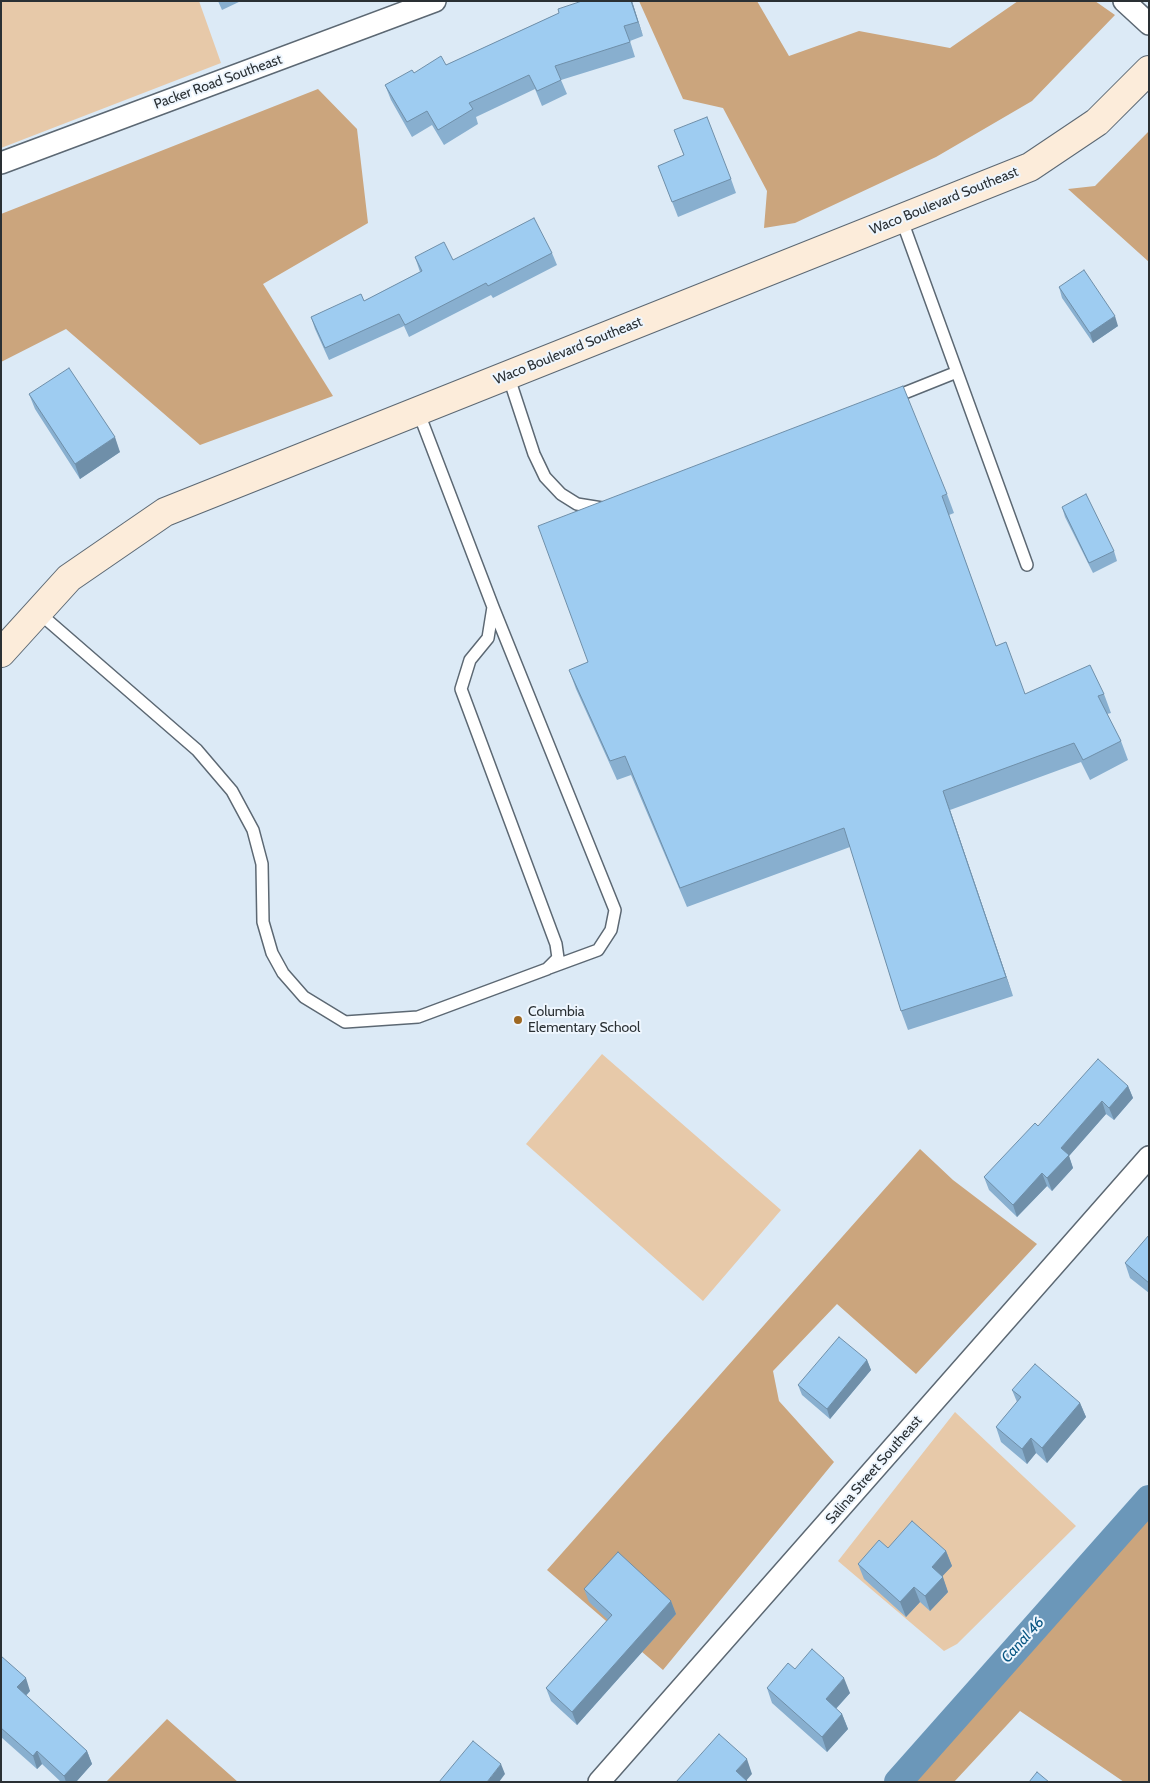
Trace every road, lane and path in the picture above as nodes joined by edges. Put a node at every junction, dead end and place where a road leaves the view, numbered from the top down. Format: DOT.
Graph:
graph roads {
  1 [pos="435,1"];
  2 [pos="1124,1"];
  3 [pos="1149,24"];
  4 [pos="1149,70"];
  5 [pos="1,163"];
  6 [pos="901,218"];
  7 [pos="957,372"];
  8 [pos="508,375"];
  9 [pos="884,401"];
  10 [pos="418,411"];
  11 [pos="618,504"];
  12 [pos="1027,565"];
  13 [pos="493,606"];
  14 [pos="38,612"];
  15 [pos="1,653"];
  16 [pos="547,969"];
  17 [pos="1149,1157"];
  18 [pos="599,1782"];
  1 -- 5 [label="street, Packer Road Southeast"];
  2 -- 3 [label="street"];
  4 -- 6 [label="street, Waco Boulevard Southeast"];
  6 -- 7 [label="lane"];
  6 -- 8 [label="street, Waco Boulevard Southeast"];
  7 -- 9 [label="lane"];
  7 -- 12 [label="lane"];
  8 -- 10 [label="street, Waco Boulevard Southeast"];
  8 -- 11 [label="lane"];
  10 -- 13 [label="lane"];
  10 -- 14 [label="street, Waco Boulevard Southeast"];
  13 -- 16 [label="lane"];
  13 -- 16 [label="lane"];
  14 -- 15 [label="street, Waco Boulevard Southeast"];
  14 -- 16 [label="lane"];
  17 -- 18 [label="street, Salina Street Southeast"];
}
